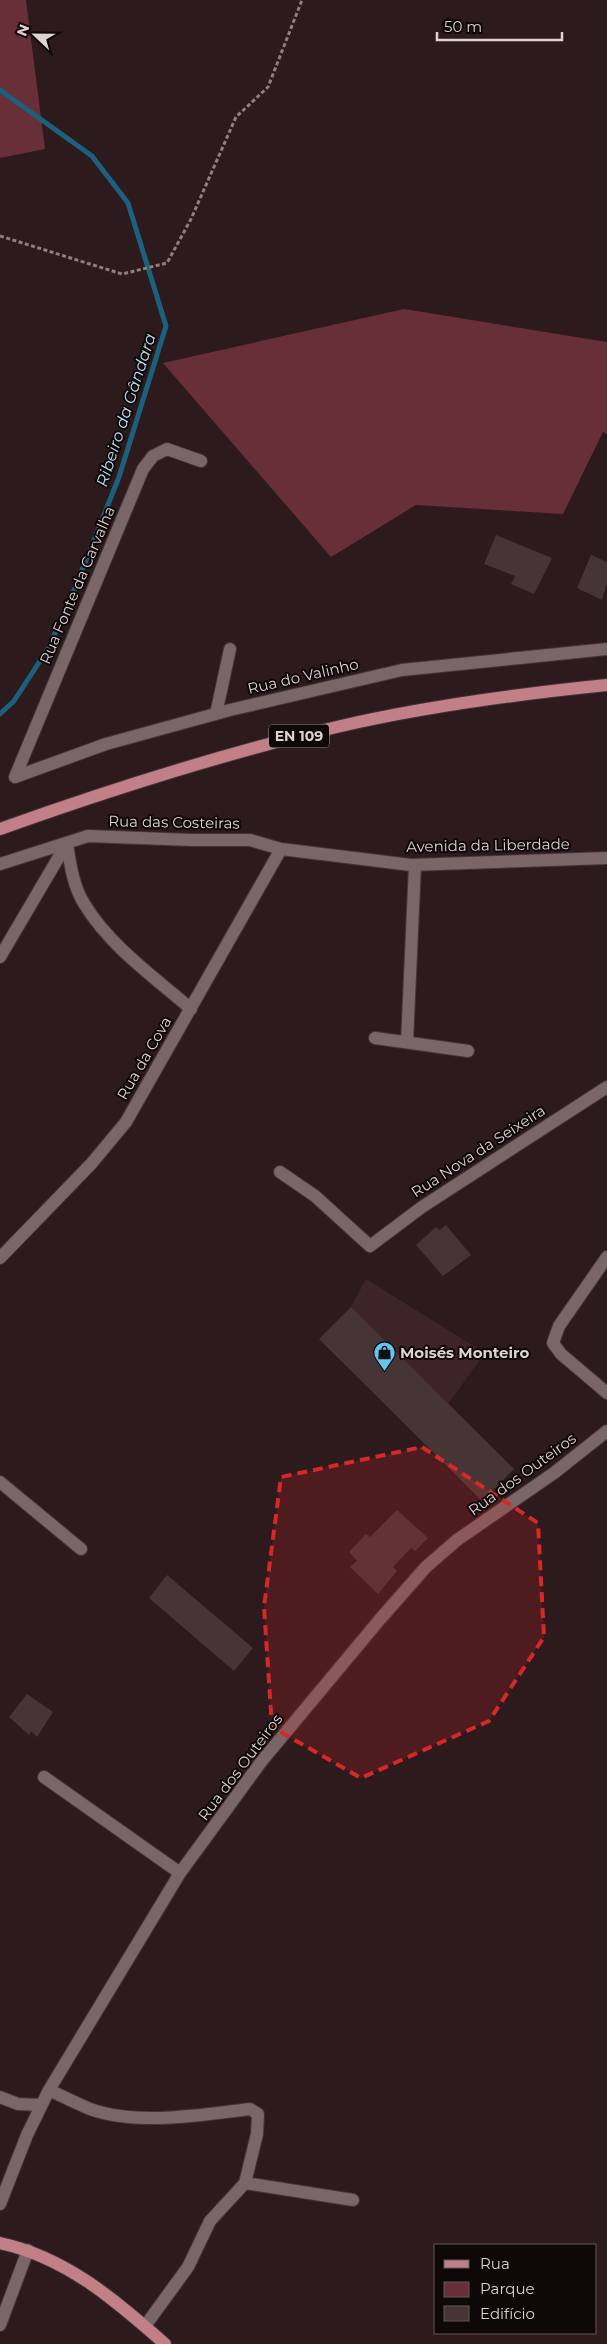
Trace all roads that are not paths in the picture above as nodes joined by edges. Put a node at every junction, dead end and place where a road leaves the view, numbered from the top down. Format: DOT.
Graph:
graph roads {
  1 [pos="201,460"];
  2 [pos="230,649"];
  3 [pos="607,649"];
  4 [pos="607,685"];
  5 [pos="216,714"];
  6 [pos="15,777"];
  7 [pos="0,829"];
  8 [pos="67,843"];
  9 [pos="282,849"];
  10 [pos="607,858"];
  11 [pos="0,864"];
  12 [pos="415,865"];
  13 [pos="0,957"];
  14 [pos="191,1009"];
  15 [pos="375,1038"];
  16 [pos="407,1042"];
  17 [pos="468,1051"];
  18 [pos="607,1087"];
  19 [pos="280,1172"];
  20 [pos="607,1257"];
  21 [pos="0,1258"];
  22 [pos="607,1393"];
  23 [pos="607,1431"];
  24 [pos="0,1482"];
  25 [pos="82,1549"];
  26 [pos="44,1777"];
  27 [pos="180,1873"];
  28 [pos="49,2090"];
  29 [pos="0,2097"];
  30 [pos="40,2105"];
  31 [pos="245,2183"];
  32 [pos="1,2196"];
  33 [pos="353,2200"];
  34 [pos="0,2243"];
  35 [pos="28,2250"];
  36 [pos="0,2325"];
  37 [pos="144,2326"];
  38 [pos="165,2344"];
  1 -- 6 [label="street, Rua Fonte da Carvalha"];
  2 -- 5 [label="street"];
  3 -- 5 [label="street, Rua do Valinho"];
  4 -- 7 [label="main road, EN 109"];
  5 -- 6 [label="street, Rua do Valinho"];
  8 -- 9 [label="street, Rua das Costeiras"];
  8 -- 11 [label="street, Rua das Costeiras"];
  8 -- 13 [label="street"];
  8 -- 14 [label="street"];
  9 -- 12 [label="street, Avenida da Liberdade"];
  9 -- 14 [label="street, Rua da Cova"];
  10 -- 12 [label="street, Avenida da Liberdade"];
  12 -- 16 [label="street"];
  14 -- 21 [label="street, Rua da Cova"];
  15 -- 16 [label="street"];
  16 -- 17 [label="street"];
  18 -- 19 [label="street, Rua Nova da Seixeira"];
  20 -- 22 [label="street"];
  23 -- 27 [label="street, Rua dos Outeiros"];
  24 -- 25 [label="street"];
  26 -- 27 [label="street"];
  27 -- 28 [label="street, Rua dos Outeiros"];
  28 -- 30 [label="street, Rua dos Outeiros"];
  28 -- 31 [label="street"];
  29 -- 30 [label="street"];
  30 -- 32 [label="street, Rua dos Outeiros"];
  31 -- 33 [label="street"];
  31 -- 37 [label="street"];
  34 -- 35 [label="main road"];
  35 -- 36 [label="street"];
  35 -- 37 [label="main road"];
  37 -- 38 [label="main road"];
}
